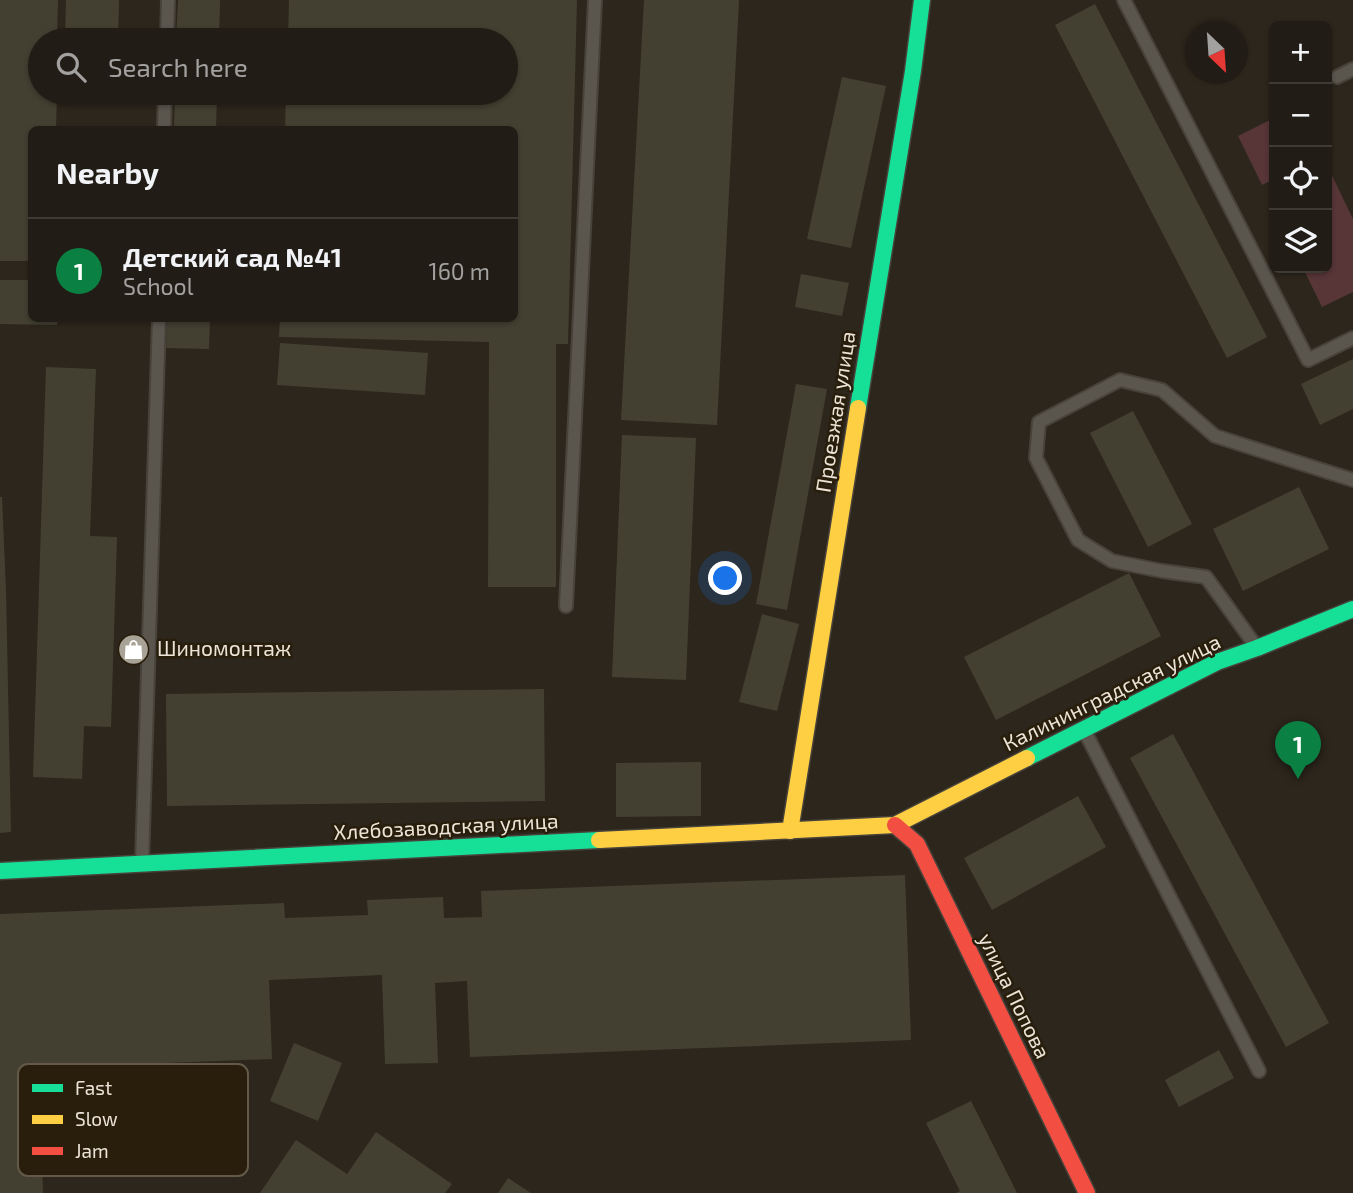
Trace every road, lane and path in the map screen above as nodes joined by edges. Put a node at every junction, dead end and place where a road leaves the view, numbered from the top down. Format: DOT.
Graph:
graph roads {
  1 [pos="168,0"];
  2 [pos="595,0"];
  3 [pos="922,0"];
  4 [pos="1124,0"];
  5 [pos="167,28"];
  6 [pos="1353,69"];
  7 [pos="1337,77"];
  8 [pos="165,105"];
  9 [pos="164,126"];
  10 [pos="159,322"];
  11 [pos="1353,338"];
  12 [pos="1353,469"];
  13 [pos="1339,476"];
  14 [pos="1353,480"];
  15 [pos="566,606"];
  16 [pos="1353,609"];
  17 [pos="1257,648"];
  18 [pos="1083,730"];
  19 [pos="895,825"];
  20 [pos="790,831"];
  21 [pos="142,864"];
  22 [pos="0,871"];
  23 [pos="1259,1071"];
  24 [pos="1087,1193"];
  1 -- 5 [label="lane"];
  2 -- 15 [label="lane"];
  3 -- 20 [label="street, Проезжая улица"];
  4 -- 11 [label="lane"];
  6 -- 7 [label="lane"];
  8 -- 9 [label="lane"];
  10 -- 21 [label="lane"];
  12 -- 13 [label="lane"];
  13 -- 14 [label="lane"];
  13 -- 17 [label="lane"];
  16 -- 17 [label="street, Калининградская улица"];
  17 -- 18 [label="street, Калининградская улица"];
  18 -- 19 [label="street, Калининградская улица"];
  18 -- 23 [label="lane"];
  19 -- 20 [label="street, Хлебозаводская улица"];
  19 -- 24 [label="street, улица Попова"];
  20 -- 21 [label="street, Хлебозаводская улица"];
  21 -- 22 [label="street, Хлебозаводская улица"];
}
